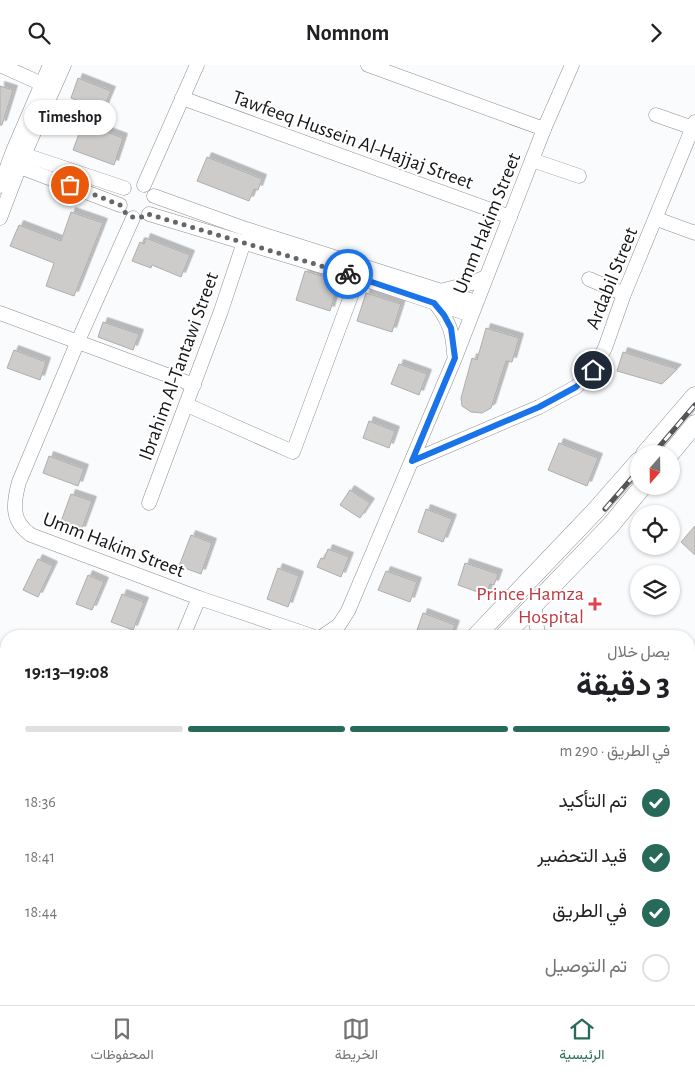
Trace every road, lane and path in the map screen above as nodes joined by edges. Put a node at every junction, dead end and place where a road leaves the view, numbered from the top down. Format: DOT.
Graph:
graph roads {
  1 [pos="0,65"];
  2 [pos="50,65"];
  3 [pos="64,65"];
  4 [pos="196,65"];
  5 [pos="368,65"];
  6 [pos="572,65"];
  7 [pos="42,84"];
  8 [pos="182,98"];
  9 [pos="656,115"];
  10 [pos="694,125"];
  11 [pos="544,129"];
  12 [pos="16,159"];
  13 [pos="532,160"];
  14 [pos="579,176"];
  15 [pos="144,185"];
  16 [pos="0,186"];
  17 [pos="124,188"];
  18 [pos="154,196"];
  19 [pos="120,205"];
  20 [pos="148,214"];
  21 [pos="133,217"];
  22 [pos="510,217"];
  23 [pos="0,218"];
  24 [pos="656,219"];
  25 [pos="695,233"];
  26 [pos="244,242"];
  27 [pos="358,277"];
  28 [pos="486,277"];
  29 [pos="589,279"];
  30 [pos="443,291"];
  31 [pos="624,294"];
  32 [pos="476,302"];
  33 [pos="434,303"];
  34 [pos="0,313"];
  35 [pos="471,315"];
  36 [pos="78,341"];
  37 [pos="455,358"];
  38 [pos="194,385"];
  39 [pos="695,395"];
  40 [pos="187,405"];
  41 [pos="695,424"];
  42 [pos="653,445"];
  43 [pos="678,445"];
  44 [pos="412,461"];
  45 [pos="630,471"];
  46 [pos="636,495"];
  47 [pos="149,503"];
  48 [pos="199,597"];
  49 [pos="535,604"];
  50 [pos="185,630"];
  51 [pos="295,630"];
  52 [pos="332,630"];
  53 [pos="482,630"];
  54 [pos="510,630"];
  55 [pos="538,630"];
  1 -- 7 [label="street"];
  2 -- 7 [label="street"];
  3 -- 12 [label="street"];
  4 -- 8 [label="street"];
  5 -- 11 [label="street"];
  6 -- 11 [label="street, Umm Hakim Street"];
  7 -- 12 [label="street"];
  8 -- 15 [label="street"];
  8 -- 22 [label="street, Tawfeeq Hussein Al-Hajjaj Street"];
  9 -- 10 [label="street"];
  10 -- 24 [label="street, Ardabil Street"];
  11 -- 13 [label="street, Umm Hakim Street"];
  12 -- 16 [label="street"];
  12 -- 17 [label="street"];
  12 -- 19 [label="street"];
  12 -- 23 [label="street"];
  13 -- 14 [label="street"];
  13 -- 22 [label="street, Umm Hakim Street"];
  15 -- 17 [label="street"];
  15 -- 18 [label="street"];
  17 -- 19 [label="street"];
  18 -- 20 [label="street"];
  18 -- 30 [label="street"];
  19 -- 21 [label="street"];
  20 -- 21 [label="street"];
  20 -- 26 [label="street"];
  21 -- 36 [label="street, Umm Hakim Street"];
  22 -- 28 [label="street, Umm Hakim Street"];
  24 -- 25 [label="street"];
  24 -- 31 [label="street, Ardabil Street"];
  26 -- 27 [label="street"];
  26 -- 38 [label="street, Ibrahim Al-Tantawi Street"];
  27 -- 33 [label="street"];
  27 -- 40 [label="street"];
  28 -- 30 [label="street"];
  28 -- 32 [label="street, Umm Hakim Street"];
  29 -- 31 [label="street"];
  30 -- 32 [label="street"];
  31 -- 44 [label="street, Ardabil Street"];
  32 -- 35 [label="street, Umm Hakim Street"];
  33 -- 35 [label="street"];
  33 -- 37 [label="street"];
  34 -- 36 [label="street"];
  35 -- 37 [label="street, Umm Hakim Street"];
  36 -- 38 [label="street"];
  36 -- 48 [label="street, Umm Hakim Street"];
  37 -- 44 [label="street, Umm Hakim Street"];
  38 -- 40 [label="street, Ibrahim Al-Tantawi Street"];
  39 -- 42 [label="main road"];
  40 -- 47 [label="street, Ibrahim Al-Tantawi Street"];
  41 -- 43 [label="main road"];
  44 -- 52 [label="street, Umm Hakim Street"];
  45 -- 53 [label="main road"];
  46 -- 49 [label="main road"];
  48 -- 50 [label="street"];
  48 -- 51 [label="street, Umm Hakim Street"];
  49 -- 54 [label="main road"];
  49 -- 55 [label="street"];
}
